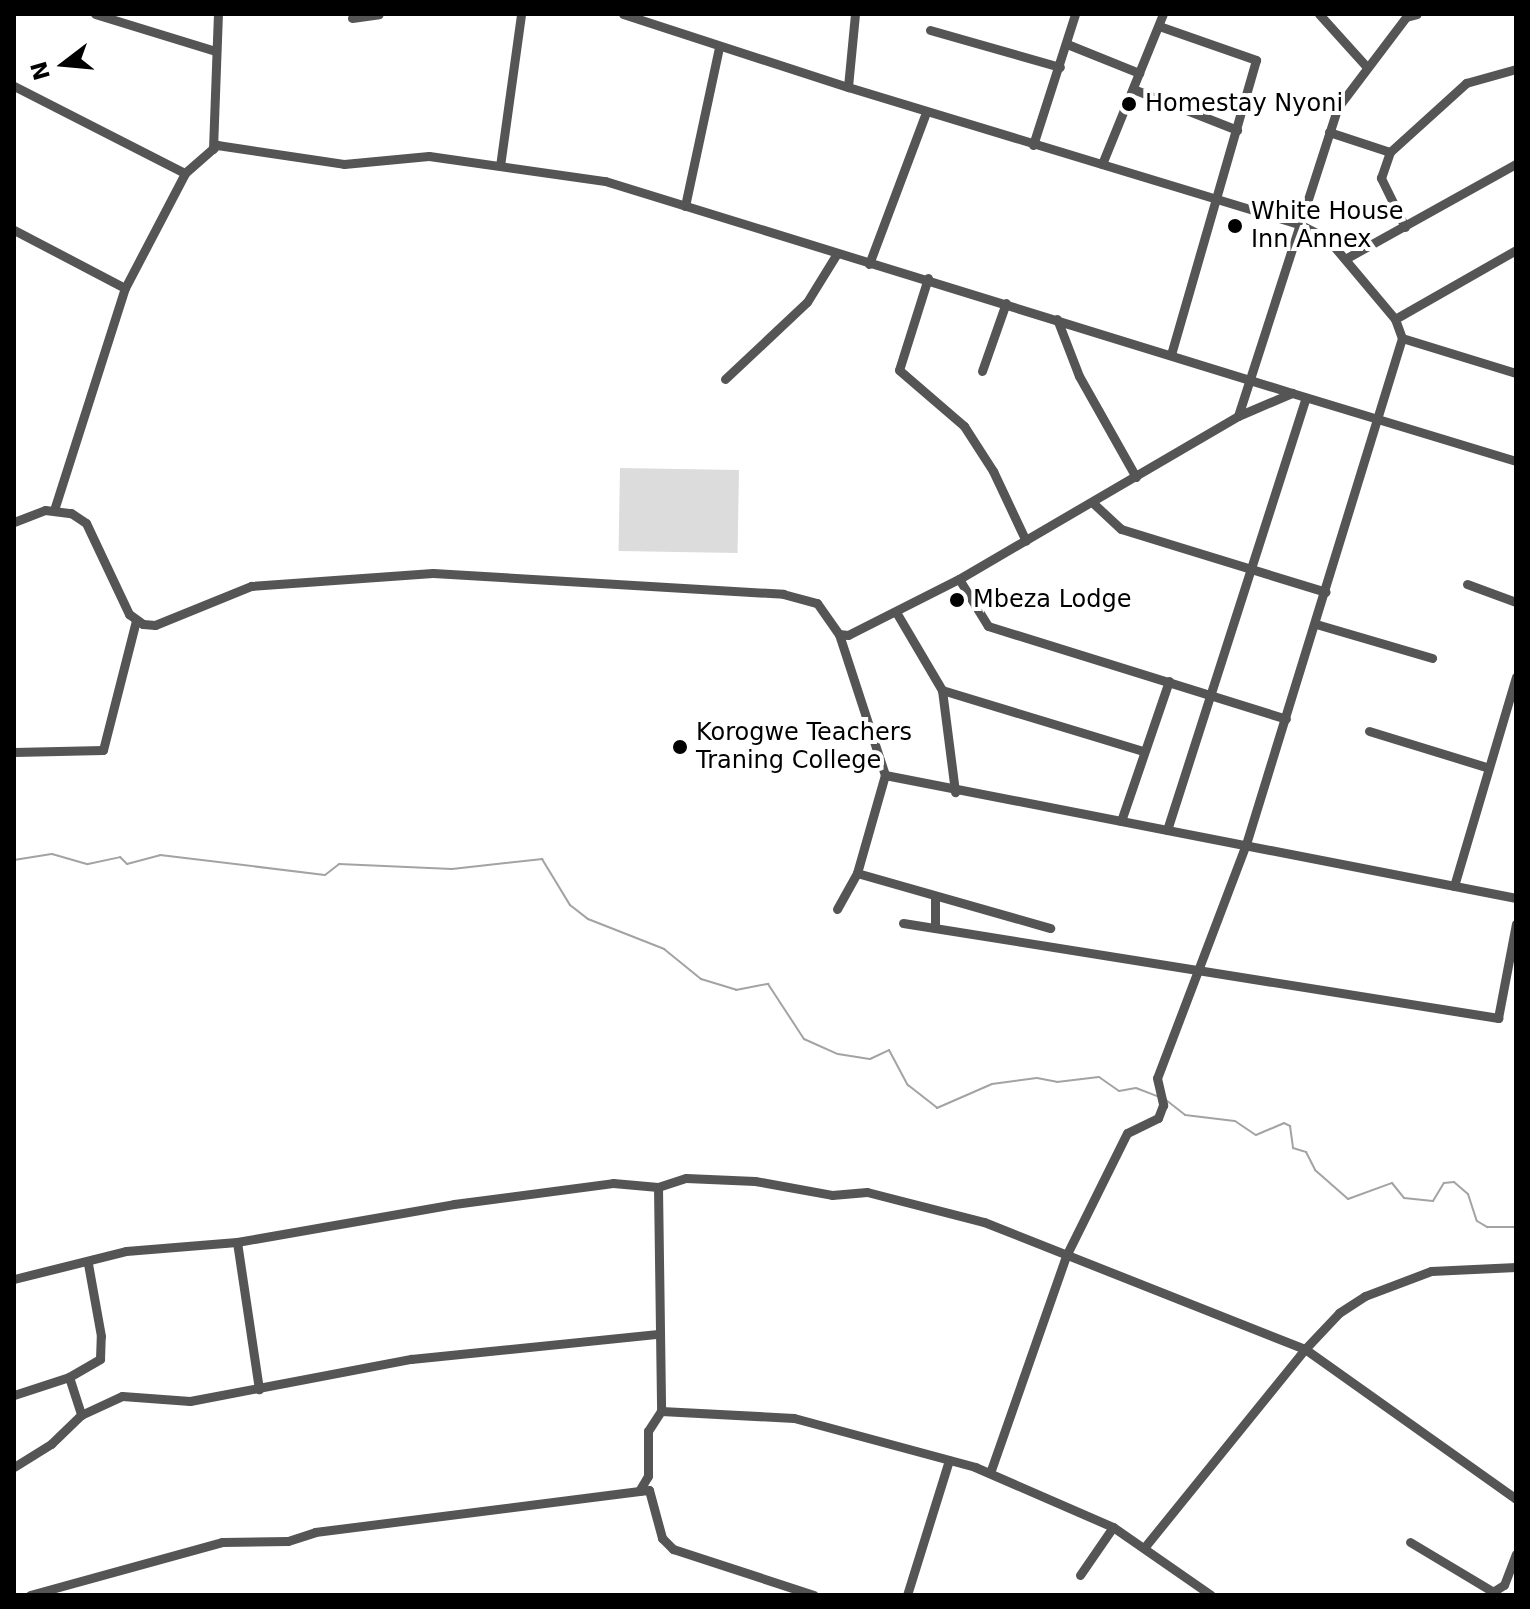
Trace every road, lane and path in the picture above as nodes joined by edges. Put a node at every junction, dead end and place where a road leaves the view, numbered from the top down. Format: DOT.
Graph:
graph roads {
  1 [pos="95,14"];
  2 [pos="218,14"];
  3 [pos="379,14"];
  4 [pos="521,14"];
  5 [pos="623,14"];
  6 [pos="855,14"];
  7 [pos="1075,14"];
  8 [pos="1163,14"];
  9 [pos="1319,14"];
  10 [pos="1417,14"];
  11 [pos="352,18"];
  12 [pos="1159,26"];
  13 [pos="930,30"];
  14 [pos="1067,44"];
  15 [pos="719,47"];
  16 [pos="215,51"];
  17 [pos="1366,66"];
  18 [pos="1060,67"];
  19 [pos="1516,69"];
  20 [pos="1139,73"];
  21 [pos="14,86"];
  22 [pos="848,87"];
  23 [pos="1133,89"];
  24 [pos="926,112"];
  25 [pos="1237,130"];
  26 [pos="1329,132"];
  27 [pos="1033,145"];
  28 [pos="213,149"];
  29 [pos="1390,152"];
  30 [pos="1102,164"];
  31 [pos="1516,165"];
  32 [pos="500,166"];
  33 [pos="185,173"];
  34 [pos="1216,200"];
  35 [pos="685,206"];
  36 [pos="1297,223"];
  37 [pos="1405,227"];
  38 [pos="14,230"];
  39 [pos="1516,250"];
  40 [pos="836,255"];
  41 [pos="1345,259"];
  42 [pos="869,264"];
  43 [pos="928,278"];
  44 [pos="125,288"];
  45 [pos="1006,303"];
  46 [pos="1057,319"];
  47 [pos="1395,319"];
  48 [pos="1402,338"];
  49 [pos="1171,354"];
  50 [pos="982,371"];
  51 [pos="1516,373"];
  52 [pos="725,379"];
  53 [pos="1249,379"];
  54 [pos="1292,393"];
  55 [pos="1306,398"];
  56 [pos="1238,416"];
  57 [pos="1379,419"];
  58 [pos="1516,461"];
  59 [pos="1136,477"];
  60 [pos="1093,503"];
  61 [pos="54,510"];
  62 [pos="15,517"];
  63 [pos="1026,541"];
  64 [pos="1250,569"];
  65 [pos="959,579"];
  66 [pos="1467,584"];
  67 [pos="1326,592"];
  68 [pos="1516,602"];
  69 [pos="896,612"];
  70 [pos="136,621"];
  71 [pos="1316,624"];
  72 [pos="839,634"];
  73 [pos="1432,658"];
  74 [pos="1516,677"];
  75 [pos="1169,681"];
  76 [pos="942,690"];
  77 [pos="1208,692"];
  78 [pos="1286,719"];
  79 [pos="1369,731"];
  80 [pos="1143,751"];
  81 [pos="14,752"];
  82 [pos="1486,767"];
  83 [pos="885,775"];
  84 [pos="955,792"];
  85 [pos="1121,821"];
  86 [pos="1167,830"];
  87 [pos="1246,844"];
  88 [pos="857,873"];
  89 [pos="1454,886"];
  90 [pos="935,897"];
  91 [pos="1516,898"];
  92 [pos="837,909"];
  93 [pos="903,923"];
  94 [pos="1516,924"];
  95 [pos="935,928"];
  96 [pos="1050,928"];
  97 [pos="1198,974"];
  98 [pos="658,1187"];
  99 [pos="237,1242"];
  100 [pos="1066,1256"];
  101 [pos="88,1264"];
  102 [pos="1516,1267"];
  103 [pos="14,1279"];
  104 [pos="656,1334"];
  105 [pos="1305,1349"];
  106 [pos="69,1377"];
  107 [pos="259,1389"];
  108 [pos="14,1395"];
  109 [pos="661,1411"];
  110 [pos="81,1415"];
  111 [pos="949,1460"];
  112 [pos="14,1467"];
  113 [pos="990,1473"];
  114 [pos="639,1491"];
  115 [pos="1516,1499"];
  116 [pos="1113,1527"];
  117 [pos="1410,1542"];
  118 [pos="1146,1545"];
  119 [pos="1516,1554"];
  120 [pos="1080,1575"];
  121 [pos="1491,1593"];
  122 [pos="30,1595"];
  123 [pos="814,1595"];
  124 [pos="907,1595"];
  125 [pos="1211,1595"];
  1 -- 16 [label="street"];
  2 -- 16 [label="street"];
  3 -- 11 [label="street"];
  4 -- 32 [label="street"];
  5 -- 15 [label="street"];
  6 -- 22 [label="street"];
  7 -- 14 [label="street"];
  8 -- 12 [label="street"];
  9 -- 17 [label="street"];
  10 -- 17 [label="street"];
  12 -- 20 [label="street"];
  12 -- 25 [label="street"];
  13 -- 18 [label="street"];
  14 -- 18 [label="street"];
  14 -- 20 [label="street"];
  15 -- 22 [label="street"];
  15 -- 35 [label="street"];
  16 -- 28 [label="street"];
  17 -- 26 [label="street"];
  18 -- 27 [label="street"];
  19 -- 29 [label="street"];
  20 -- 23 [label="street"];
  21 -- 33 [label="street"];
  22 -- 24 [label="street"];
  23 -- 25 [label="street"];
  23 -- 30 [label="street"];
  24 -- 27 [label="street"];
  24 -- 42 [label="street"];
  25 -- 34 [label="street"];
  26 -- 29 [label="street"];
  26 -- 36 [label="street"];
  27 -- 30 [label="street"];
  28 -- 32 [label="street"];
  28 -- 33 [label="street"];
  29 -- 37 [label="street"];
  30 -- 34 [label="street"];
  31 -- 37 [label="street"];
  32 -- 35 [label="street"];
  33 -- 44 [label="street"];
  34 -- 36 [label="street"];
  34 -- 49 [label="street"];
  35 -- 40 [label="street"];
  36 -- 41 [label="street"];
  36 -- 53 [label="street"];
  37 -- 41 [label="street"];
  38 -- 44 [label="street"];
  39 -- 47 [label="street"];
  40 -- 42 [label="street"];
  40 -- 52 [label="street"];
  41 -- 47 [label="street"];
  42 -- 43 [label="street"];
  43 -- 45 [label="street"];
  43 -- 63 [label="street"];
  44 -- 61 [label="street"];
  45 -- 46 [label="street"];
  45 -- 50 [label="street"];
  46 -- 49 [label="street"];
  46 -- 59 [label="street"];
  47 -- 48 [label="street"];
  48 -- 51 [label="street"];
  48 -- 57 [label="street"];
  49 -- 53 [label="street"];
  53 -- 54 [label="street"];
  53 -- 56 [label="street"];
  54 -- 55 [label="street"];
  54 -- 56 [label="street"];
  55 -- 57 [label="street"];
  55 -- 64 [label="street"];
  56 -- 59 [label="street"];
  57 -- 58 [label="street"];
  57 -- 67 [label="street"];
  59 -- 60 [label="street"];
  60 -- 63 [label="street"];
  60 -- 64 [label="street"];
  61 -- 62 [label="street"];
  61 -- 70 [label="street"];
  63 -- 65 [label="street"];
  64 -- 67 [label="street"];
  64 -- 77 [label="street"];
  65 -- 69 [label="street"];
  65 -- 75 [label="street"];
  66 -- 68 [label="street"];
  67 -- 71 [label="street"];
  69 -- 72 [label="street"];
  69 -- 76 [label="street"];
  70 -- 72 [label="street"];
  70 -- 81 [label="street"];
  71 -- 73 [label="street"];
  71 -- 78 [label="street"];
  72 -- 83 [label="street"];
  74 -- 82 [label="street"];
  75 -- 77 [label="street"];
  75 -- 80 [label="street"];
  76 -- 80 [label="street"];
  76 -- 84 [label="street"];
  77 -- 78 [label="street"];
  77 -- 86 [label="street"];
  78 -- 87 [label="street"];
  79 -- 82 [label="street"];
  80 -- 85 [label="street"];
  82 -- 89 [label="street"];
  83 -- 84 [label="street"];
  83 -- 88 [label="street"];
  84 -- 85 [label="street"];
  85 -- 86 [label="street"];
  86 -- 87 [label="street"];
  87 -- 89 [label="street"];
  87 -- 97 [label="street"];
  88 -- 90 [label="street"];
  88 -- 92 [label="street"];
  89 -- 91 [label="street"];
  90 -- 95 [label="street"];
  90 -- 96 [label="street"];
  93 -- 95 [label="street"];
  94 -- 97 [label="street"];
  95 -- 97 [label="street"];
  97 -- 100 [label="street"];
  98 -- 99 [label="street"];
  98 -- 100 [label="street"];
  98 -- 104 [label="street"];
  99 -- 101 [label="street"];
  99 -- 107 [label="street"];
  100 -- 105 [label="street"];
  100 -- 113 [label="street"];
  101 -- 103 [label="street"];
  101 -- 106 [label="street"];
  102 -- 105 [label="street"];
  104 -- 107 [label="street"];
  104 -- 109 [label="street"];
  105 -- 115 [label="street"];
  105 -- 118 [label="street"];
  106 -- 108 [label="street"];
  106 -- 110 [label="street"];
  107 -- 110 [label="street"];
  109 -- 111 [label="street"];
  109 -- 114 [label="street"];
  110 -- 112 [label="street"];
  111 -- 113 [label="street"];
  111 -- 124 [label="street"];
  113 -- 116 [label="street"];
  114 -- 122 [label="street"];
  114 -- 123 [label="street"];
  116 -- 118 [label="street"];
  116 -- 120 [label="street"];
  117 -- 121 [label="street"];
  118 -- 125 [label="street"];
  119 -- 121 [label="street"];
}
